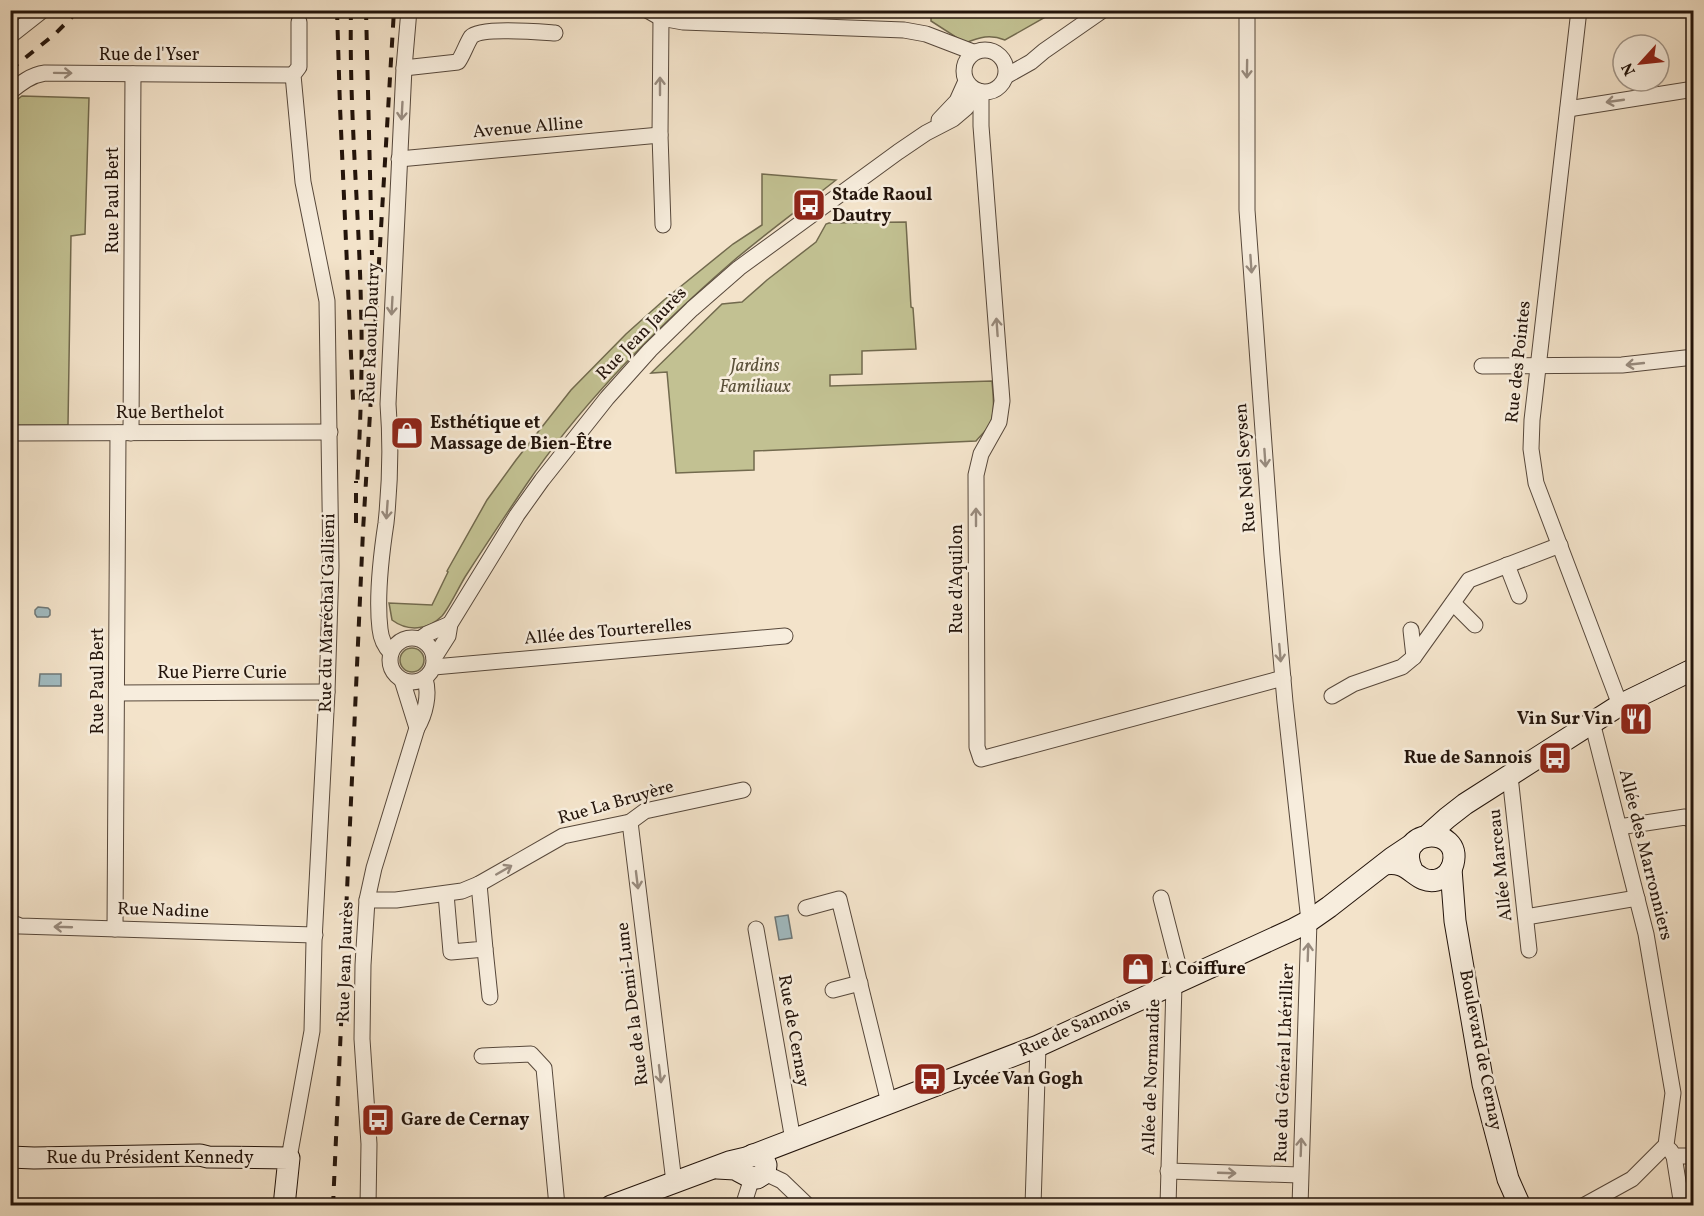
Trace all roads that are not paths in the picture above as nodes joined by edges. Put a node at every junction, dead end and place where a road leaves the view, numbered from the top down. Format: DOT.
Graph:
graph roads {
  1 [pos="43,10"];
  2 [pos="409,10"];
  3 [pos="1103,10"];
  4 [pos="1247,10"];
  5 [pos="1579,10"];
  6 [pos="654,14"];
  7 [pos="299,22"];
  8 [pos="555,33"];
  9 [pos="10,36"];
  10 [pos="1044,51"];
  11 [pos="969,58"];
  12 [pos="1003,58"];
  13 [pos="404,68"];
  14 [pos="133,74"];
  15 [pos="293,75"];
  16 [pos="1006,76"];
  17 [pos="966,81"];
  18 [pos="1694,89"];
  19 [pos="980,91"];
  20 [pos="10,92"];
  21 [pos="1568,109"];
  22 [pos="953,119"];
  23 [pos="981,126"];
  24 [pos="926,133"];
  25 [pos="660,135"];
  26 [pos="399,159"];
  27 [pos="663,225"];
  28 [pos="1694,357"];
  29 [pos="1482,366"];
  30 [pos="1538,367"];
  31 [pos="330,432"];
  32 [pos="10,433"];
  33 [pos="125,433"];
  34 [pos="1560,545"];
  35 [pos="1507,565"];
  36 [pos="1520,596"];
  37 [pos="1453,603"];
  38 [pos="450,624"];
  39 [pos="1475,625"];
  40 [pos="1411,630"];
  41 [pos="785,636"];
  42 [pos="420,639"];
  43 [pos="391,653"];
  44 [pos="1414,657"];
  45 [pos="431,668"];
  46 [pos="1694,669"];
  47 [pos="1282,678"];
  48 [pos="402,680"];
  49 [pos="327,692"];
  50 [pos="117,693"];
  51 [pos="1332,696"];
  52 [pos="1620,705"];
  53 [pos="1592,722"];
  54 [pos="417,728"];
  55 [pos="1510,776"];
  56 [pos="743,790"];
  57 [pos="1488,790"];
  58 [pos="1694,821"];
  59 [pos="630,822"];
  60 [pos="1619,827"];
  61 [pos="1420,840"];
  62 [pos="1451,858"];
  63 [pos="1385,864"];
  64 [pos="1421,875"];
  65 [pos="479,884"];
  66 [pos="446,894"];
  67 [pos="1161,898"];
  68 [pos="1637,898"];
  69 [pos="368,900"];
  70 [pos="806,908"];
  71 [pos="1526,917"];
  72 [pos="1309,921"];
  73 [pos="1455,921"];
  74 [pos="10,922"];
  75 [pos="115,929"];
  76 [pos="756,929"];
  77 [pos="315,935"];
  78 [pos="485,949"];
  79 [pos="1529,950"];
  80 [pos="860,982"];
  81 [pos="1178,982"];
  82 [pos="833,990"];
  83 [pos="490,997"];
  84 [pos="1038,1046"];
  85 [pos="482,1056"];
  86 [pos="889,1103"];
  87 [pos="787,1143"];
  88 [pos="1670,1150"];
  89 [pos="1694,1156"];
  90 [pos="10,1157"];
  91 [pos="289,1158"];
  92 [pos="755,1167"];
  93 [pos="1168,1171"];
  94 [pos="1300,1175"];
  95 [pos="1508,1179"];
  96 [pos="674,1182"];
  97 [pos="617,1204"];
  98 [pos="284,1206"];
  99 [pos="368,1206"];
  100 [pos="557,1206"];
  101 [pos="743,1206"];
  102 [pos="808,1206"];
  103 [pos="1033,1206"];
  104 [pos="1167,1206"];
  105 [pos="1300,1206"];
  106 [pos="1509,1206"];
  107 [pos="1520,1206"];
  108 [pos="1584,1206"];
  109 [pos="1683,1206"];
  1 -- 9 [label="street"];
  2 -- 13 [label="street, Rue Raoul Dautry"];
  3 -- 10 [label="street"];
  4 -- 47 [label="street, Rue Noël Seysen, one-way"];
  5 -- 21 [label="street, Rue des Pointes"];
  6 -- 11 [label="street"];
  25 -- 6 [label="street, one-way"];
  7 -- 15 [label="street, Rue du Maréchal Gallieni"];
  8 -- 13 [label="street"];
  10 -- 12 [label="street"];
  10 -- 16 [label="street"];
  11 -- 12 [label="street"];
  11 -- 17 [label="street"];
  12 -- 16 [label="street"];
  13 -- 26 [label="street, Rue Raoul Dautry, one-way"];
  14 -- 15 [label="street, Rue de l'Yser"];
  20 -- 14 [label="street, Rue de l'Yser, one-way"];
  14 -- 33 [label="street, Rue Paul Bert"];
  15 -- 31 [label="street, Rue du Maréchal Gallieni"];
  16 -- 19 [label="street"];
  17 -- 19 [label="street"];
  17 -- 24 [label="street, Rue Jean Jaurès"];
  18 -- 21 [label="street, one-way"];
  19 -- 22 [label="street, Rue Jean Jaurès"];
  19 -- 23 [label="street, Rue d'Aquilon"];
  21 -- 30 [label="street, Rue des Pointes"];
  22 -- 23 [label="street"];
  22 -- 24 [label="street, Rue Jean Jaurès"];
  47 -- 23 [label="street, Rue d'Aquilon, one-way"];
  24 -- 38 [label="street, Rue Jean Jaurès"];
  25 -- 26 [label="street, Avenue Alline"];
  25 -- 27 [label="street"];
  26 -- 43 [label="street, Rue Raoul Dautry, one-way"];
  28 -- 30 [label="street, one-way"];
  29 -- 30 [label="street"];
  30 -- 34 [label="street, Rue des Pointes"];
  31 -- 33 [label="street, Rue Berthelot"];
  31 -- 49 [label="street, Rue du Maréchal Gallieni"];
  32 -- 33 [label="street, Rue Berthelot"];
  33 -- 50 [label="street, Rue Paul Bert"];
  34 -- 35 [label="street"];
  34 -- 52 [label="street, Rue des Pointes"];
  35 -- 36 [label="street"];
  35 -- 37 [label="street"];
  37 -- 39 [label="street"];
  37 -- 44 [label="street"];
  38 -- 42 [label="street"];
  38 -- 45 [label="street, Rue Jean Jaurès"];
  40 -- 44 [label="street"];
  41 -- 45 [label="street, Allée des Tourterelles"];
  42 -- 43 [label="street"];
  42 -- 45 [label="street"];
  43 -- 48 [label="street"];
  44 -- 51 [label="street"];
  45 -- 48 [label="street"];
  45 -- 54 [label="street, Rue Jean Jaurès"];
  46 -- 52 [label="street, Rue de Sannois"];
  47 -- 72 [label="street, Rue Noël Seysen"];
  48 -- 54 [label="street"];
  49 -- 50 [label="street, Rue Pierre Curie"];
  49 -- 77 [label="street, Rue du Maréchal Gallieni"];
  50 -- 75 [label="street, Rue Paul Bert"];
  52 -- 53 [label="street, Rue de Sannois"];
  53 -- 55 [label="street, Rue de Sannois"];
  53 -- 60 [label="street, Allée des Marronniers"];
  54 -- 69 [label="street, Rue Jean Jaurès"];
  55 -- 57 [label="street, Rue de Sannois"];
  55 -- 71 [label="street, Allée Marceau"];
  56 -- 59 [label="street, Rue La Bruyère"];
  57 -- 61 [label="street, Rue de Sannois"];
  57 -- 62 [label="street, Rue de Sannois"];
  58 -- 60 [label="street"];
  65 -- 59 [label="street, Rue La Bruyère, one-way"];
  59 -- 96 [label="street, Rue de la Demi-Lune, one-way"];
  60 -- 68 [label="street, Allée des Marronniers"];
  61 -- 62 [label="street"];
  61 -- 63 [label="street, Rue de Sannois"];
  61 -- 64 [label="street"];
  62 -- 64 [label="street"];
  62 -- 73 [label="street, Boulevard de Cernay"];
  63 -- 64 [label="street"];
  63 -- 72 [label="street, Rue de Sannois"];
  64 -- 73 [label="street, Boulevard de Cernay"];
  65 -- 66 [label="street, Rue La Bruyère"];
  65 -- 78 [label="street"];
  66 -- 69 [label="street, Rue La Bruyère"];
  66 -- 78 [label="street"];
  67 -- 81 [label="street, Allée de Normandie"];
  68 -- 71 [label="street"];
  68 -- 88 [label="street, Allée des Marronniers"];
  69 -- 99 [label="street, Rue Jean Jaurès"];
  70 -- 80 [label="street"];
  71 -- 79 [label="street, Allée Marceau"];
  72 -- 81 [label="street, Rue de Sannois"];
  94 -- 72 [label="street, Rue du Général Lhérillier, one-way"];
  73 -- 95 [label="street, Boulevard de Cernay"];
  75 -- 74 [label="street, Rue Nadine, one-way"];
  75 -- 77 [label="street, Rue Nadine"];
  76 -- 87 [label="street, Rue de Cernay"];
  77 -- 91 [label="street, Rue du Maréchal Gallieni"];
  78 -- 83 [label="street"];
  80 -- 82 [label="street"];
  80 -- 86 [label="street"];
  81 -- 84 [label="street, Rue de Sannois"];
  81 -- 93 [label="street, Allée de Normandie"];
  84 -- 86 [label="street, Rue de Sannois"];
  84 -- 103 [label="street"];
  85 -- 100 [label="street"];
  86 -- 87 [label="street, Rue de Sannois"];
  87 -- 92 [label="street, Rue de Sannois"];
  88 -- 89 [label="street"];
  88 -- 108 [label="street"];
  88 -- 109 [label="street, Allée des Marronniers"];
  90 -- 91 [label="street, Rue du Président Kennedy"];
  91 -- 98 [label="street, Rue du Maréchal Gallieni"];
  92 -- 96 [label="street"];
  92 -- 101 [label="street"];
  92 -- 102 [label="street"];
  93 -- 94 [label="street, Allée de Normandie, one-way"];
  93 -- 104 [label="street, Allée de Normandie"];
  94 -- 105 [label="street, Rue du Général Lhérillier"];
  95 -- 106 [label="street, Boulevard de Cernay"];
  95 -- 107 [label="street, Boulevard de Cernay"];
  96 -- 97 [label="street"];
}
